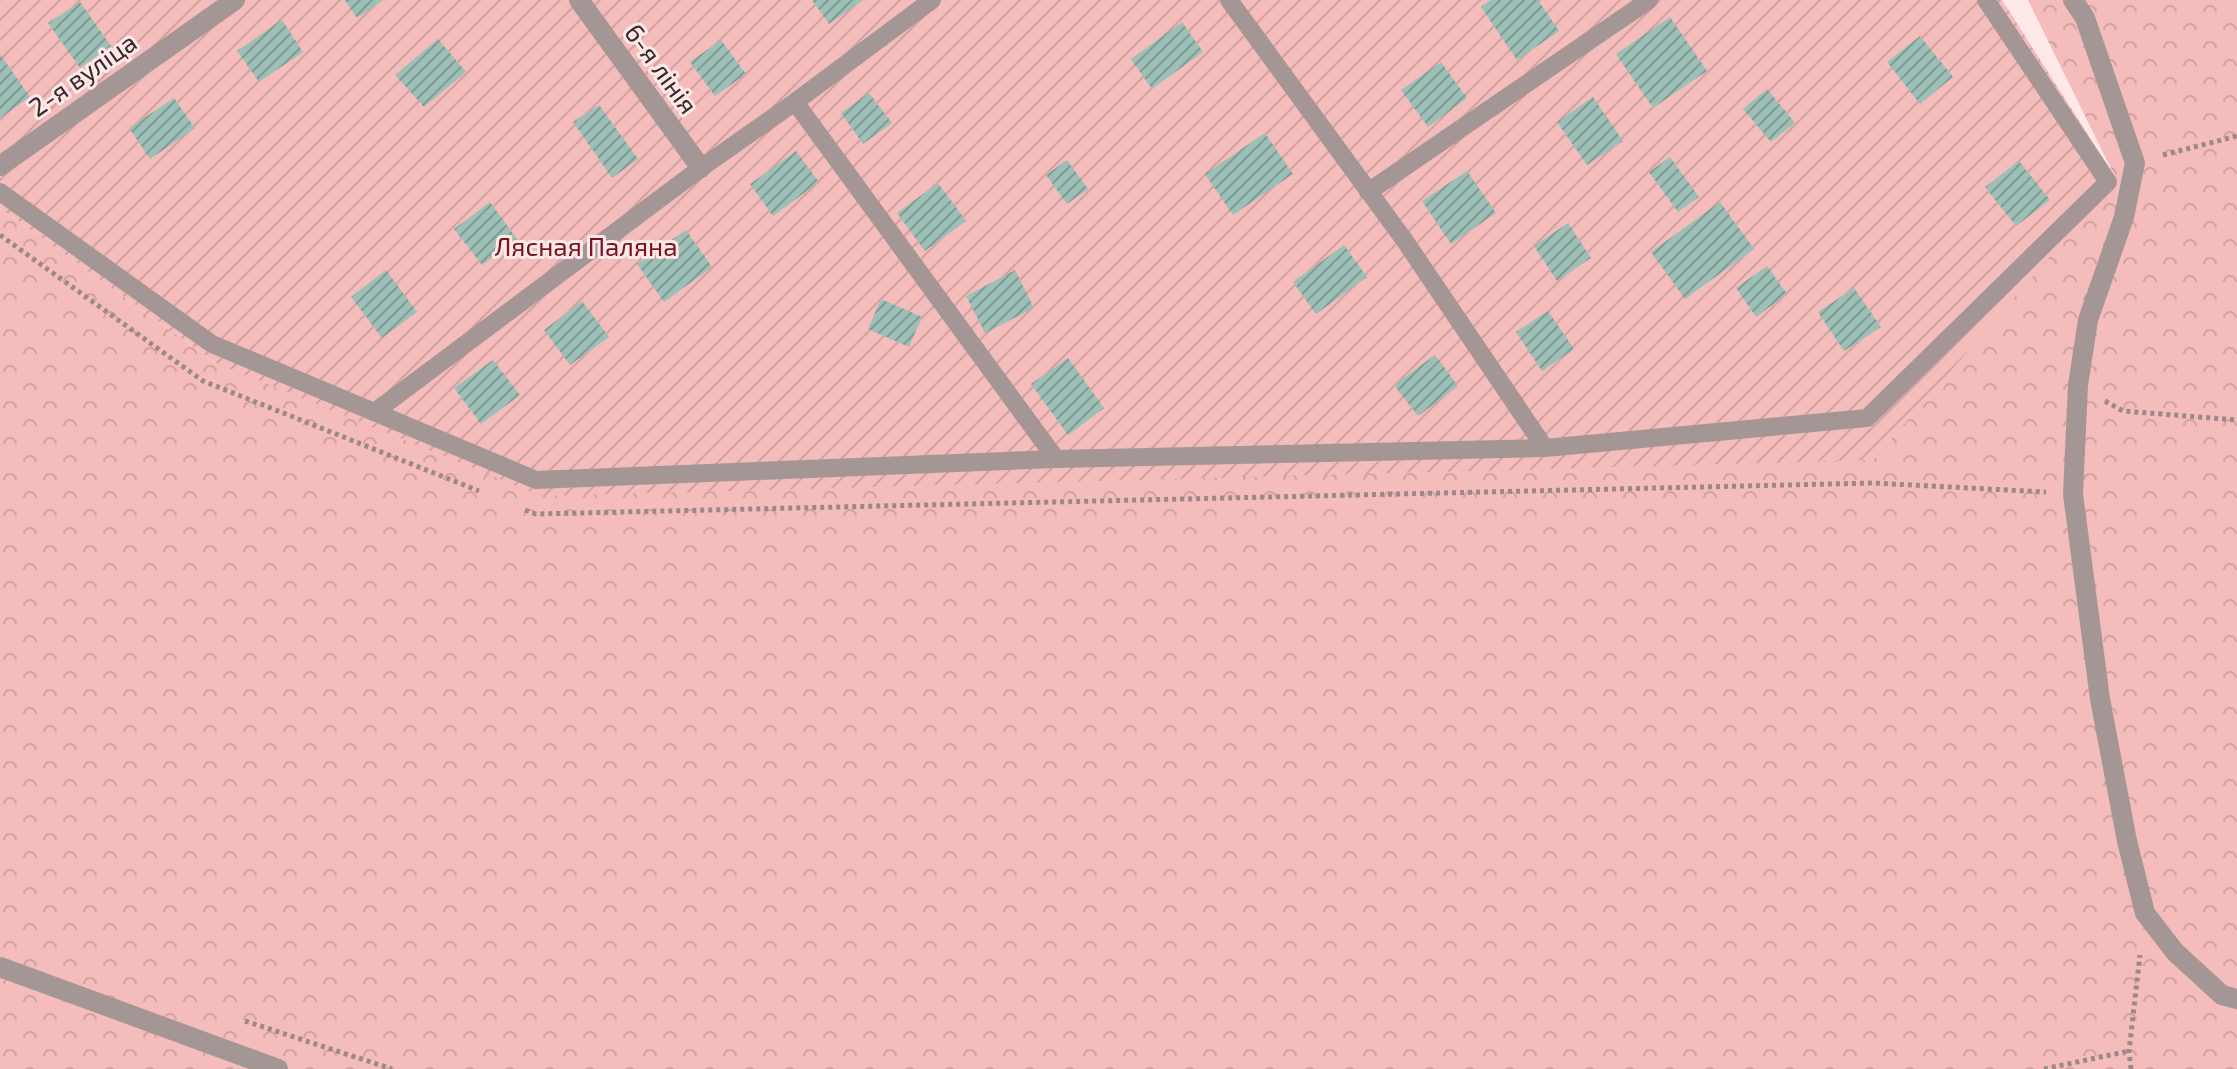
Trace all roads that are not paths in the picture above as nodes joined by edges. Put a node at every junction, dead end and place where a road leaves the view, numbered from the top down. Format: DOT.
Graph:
graph roads {
  1 [pos="235,0"];
  2 [pos="579,0"];
  3 [pos="932,0"];
  4 [pos="1229,0"];
  5 [pos="1649,0"];
  6 [pos="1986,0"];
  7 [pos="2073,0"];
  8 [pos="795,102"];
  9 [pos="0,166"];
  10 [pos="701,168"];
  11 [pos="0,192"];
  12 [pos="1368,192"];
  13 [pos="376,411"];
  14 [pos="1545,448"];
  15 [pos="1056,459"];
  16 [pos="0,967"];
  17 [pos="2237,999"];
  18 [pos="278,1069"];
  1 -- 9 [label="street, 2-я вуліца"];
  2 -- 10 [label="street, 6-я лінія"];
  3 -- 8 [label="lane"];
  4 -- 12 [label="lane"];
  5 -- 12 [label="lane"];
  6 -- 14 [label="lane"];
  7 -- 17 [label="street"];
  8 -- 10 [label="lane"];
  8 -- 15 [label="lane"];
  10 -- 13 [label="lane"];
  11 -- 13 [label="lane"];
  12 -- 14 [label="lane"];
  13 -- 15 [label="lane"];
  14 -- 15 [label="lane"];
  16 -- 18 [label="street"];
}
